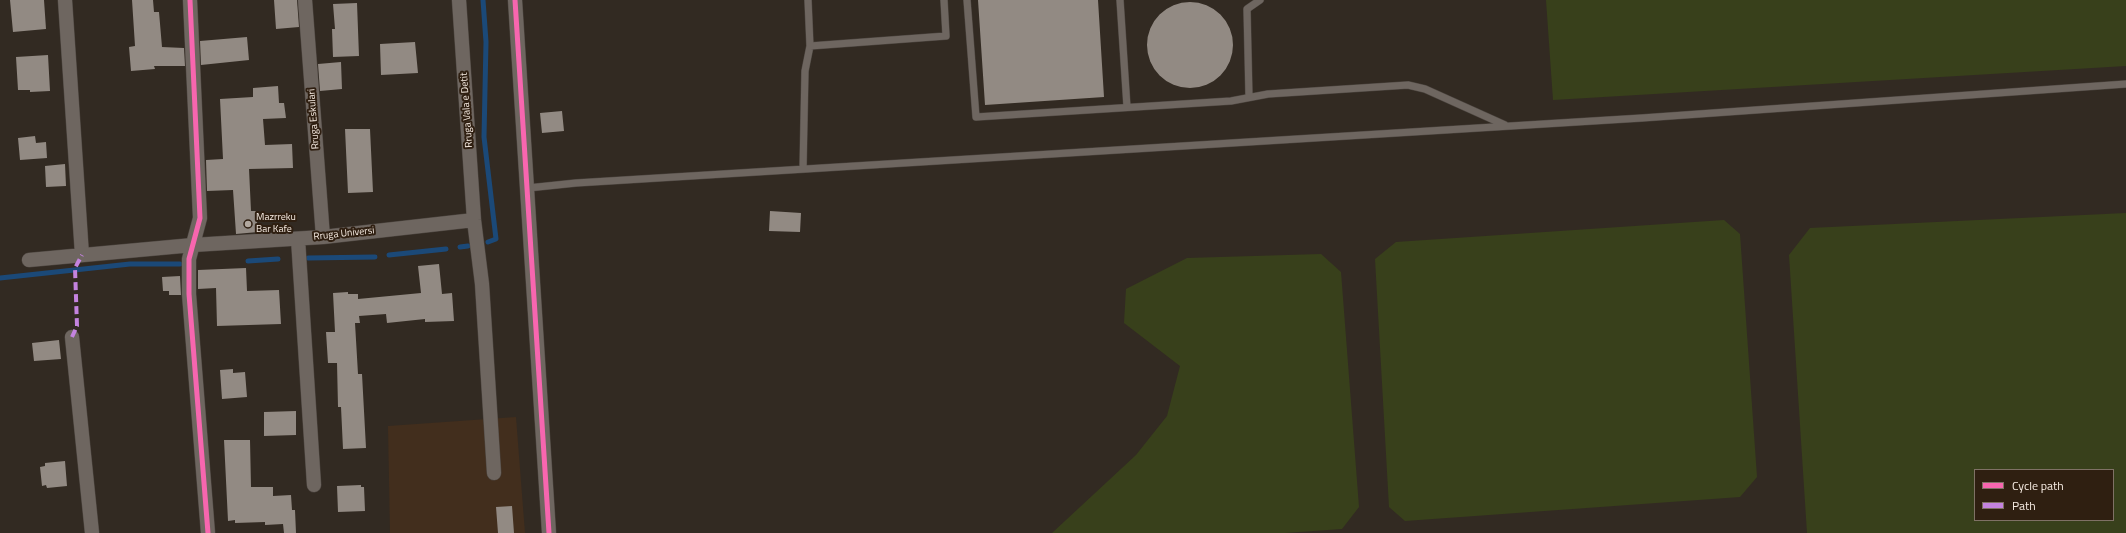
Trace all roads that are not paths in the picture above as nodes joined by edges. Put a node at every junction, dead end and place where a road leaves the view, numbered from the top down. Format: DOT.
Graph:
graph roads {
  1 [pos="65,0"];
  2 [pos="190,0"];
  3 [pos="305,0"];
  4 [pos="459,0"];
  5 [pos="515,0"];
  6 [pos="808,0"];
  7 [pos="944,0"];
  8 [pos="967,0"];
  9 [pos="1120,0"];
  10 [pos="1260,0"];
  11 [pos="810,46"];
  12 [pos="2126,84"];
  13 [pos="1248,97"];
  14 [pos="1127,107"];
  15 [pos="1507,126"];
  16 [pos="803,169"];
  17 [pos="528,188"];
  18 [pos="474,220"];
  19 [pos="323,237"];
  20 [pos="298,239"];
  21 [pos="193,245"];
  22 [pos="82,255"];
  23 [pos="29,260"];
  24 [pos="72,337"];
  25 [pos="494,474"];
  26 [pos="314,485"];
  27 [pos="92,533"];
  28 [pos="208,533"];
  29 [pos="549,533"];
  1 -- 22 [label="street"];
  2 -- 21 [label="street"];
  3 -- 19 [label="street, Rruga Eskulari"];
  4 -- 18 [label="street, Rruga Vala e Detit"];
  5 -- 17 [label="street"];
  6 -- 11 [label="lane"];
  7 -- 11 [label="lane"];
  8 -- 14 [label="lane"];
  9 -- 14 [label="lane"];
  10 -- 13 [label="lane"];
  11 -- 16 [label="lane"];
  12 -- 15 [label="lane"];
  13 -- 14 [label="lane"];
  13 -- 15 [label="lane"];
  15 -- 16 [label="lane"];
  16 -- 17 [label="lane"];
  17 -- 29 [label="street"];
  18 -- 19 [label="street, Rruga Universi"];
  18 -- 25 [label="street"];
  19 -- 20 [label="street, Rruga Universi"];
  20 -- 21 [label="street, Rruga Universi"];
  20 -- 26 [label="street"];
  21 -- 22 [label="street, Rruga Universi"];
  21 -- 28 [label="street"];
  22 -- 23 [label="street, Rruga Universi"];
  24 -- 27 [label="street"];
}
